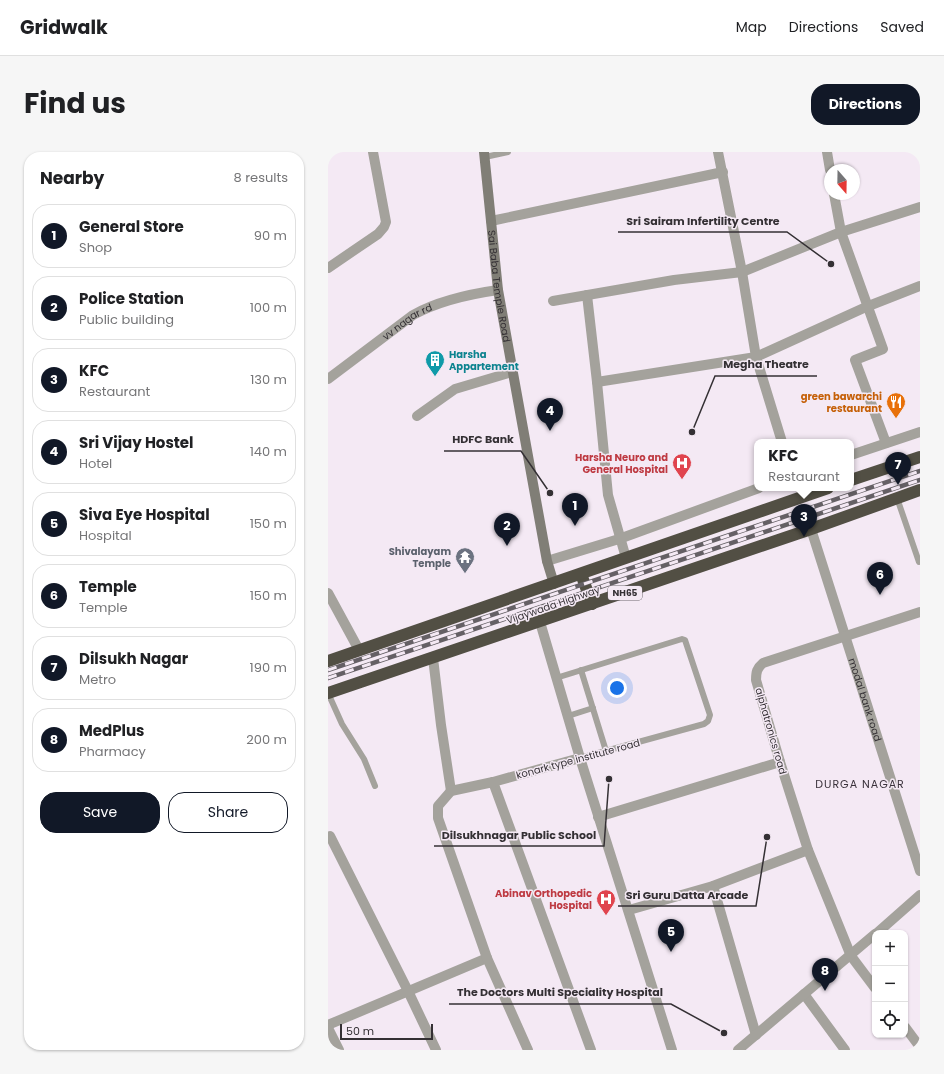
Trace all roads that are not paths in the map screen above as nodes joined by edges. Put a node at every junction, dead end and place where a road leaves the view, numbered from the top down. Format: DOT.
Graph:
graph roads {
  1 [pos="372,152"];
  2 [pos="508,152"];
  3 [pos="718,152"];
  4 [pos="827,152"];
  5 [pos="484,155"];
  6 [pos="829,164"];
  7 [pos="723,172"];
  8 [pos="835,200"];
  9 [pos="920,207"];
  10 [pos="491,221"];
  11 [pos="841,232"];
  12 [pos="328,268"];
  13 [pos="742,272"];
  14 [pos="920,286"];
  15 [pos="498,290"];
  16 [pos="587,295"];
  17 [pos="554,301"];
  18 [pos="866,307"];
  19 [pos="756,357"];
  20 [pos="512,372"];
  21 [pos="328,379"];
  22 [pos="597,382"];
  23 [pos="417,416"];
  24 [pos="920,432"];
  25 [pos="781,439"];
  26 [pos="886,442"];
  27 [pos="854,454"];
  28 [pos="920,457"];
  29 [pos="854,479"];
  30 [pos="754,490"];
  31 [pos="920,490"];
  32 [pos="819,491"];
  33 [pos="897,498"];
  34 [pos="811,529"];
  35 [pos="619,539"];
  36 [pos="626,558"];
  37 [pos="547,561"];
  38 [pos="919,562"];
  39 [pos="581,574"];
  40 [pos="554,584"];
  41 [pos="328,592"];
  42 [pos="592,604"];
  43 [pos="332,611"];
  44 [pos="920,612"];
  45 [pos="540,622"];
  46 [pos="846,635"];
  47 [pos="359,650"];
  48 [pos="433,658"];
  49 [pos="328,661"];
  50 [pos="581,670"];
  51 [pos="556,678"];
  52 [pos="328,693"];
  53 [pos="593,708"];
  54 [pos="568,716"];
  55 [pos="606,751"];
  56 [pos="580,758"];
  57 [pos="780,762"];
  58 [pos="493,782"];
  59 [pos="375,786"];
  60 [pos="451,791"];
  61 [pos="598,816"];
  62 [pos="330,836"];
  63 [pos="808,850"];
  64 [pos="920,871"];
  65 [pos="713,886"];
  66 [pos="920,895"];
  67 [pos="628,910"];
  68 [pos="881,930"];
  69 [pos="872,938"];
  70 [pos="851,956"];
  71 [pos="487,958"];
  72 [pos="872,984"];
  73 [pos="408,991"];
  74 [pos="804,994"];
  75 [pos="328,1027"];
  76 [pos="908,1031"];
  77 [pos="756,1035"];
  78 [pos="920,1047"];
  79 [pos="339,1050"];
  80 [pos="436,1050"];
  81 [pos="528,1050"];
  82 [pos="591,1050"];
  83 [pos="672,1050"];
  84 [pos="738,1050"];
  85 [pos="845,1050"];
  1 -- 12 [label="street"];
  2 -- 5 [label="lane"];
  3 -- 7 [label="street"];
  4 -- 6 [label="street"];
  5 -- 10 [label="street, Sai Baba Temple Road"];
  7 -- 10 [label="street"];
  7 -- 13 [label="street"];
  8 -- 11 [label="street"];
  9 -- 11 [label="street"];
  10 -- 15 [label="street, Sai Baba Temple Road"];
  11 -- 13 [label="street"];
  11 -- 18 [label="street"];
  13 -- 16 [label="street"];
  13 -- 19 [label="street"];
  14 -- 18 [label="street"];
  15 -- 20 [label="street, Sai Baba Temple Road"];
  15 -- 21 [label="street, vv nagar rd"];
  16 -- 17 [label="street"];
  16 -- 22 [label="street"];
  18 -- 19 [label="street"];
  18 -- 26 [label="street"];
  19 -- 22 [label="street"];
  19 -- 25 [label="street"];
  20 -- 23 [label="street"];
  20 -- 37 [label="street, Sai Baba Temple Road"];
  22 -- 35 [label="street"];
  24 -- 26 [label="street"];
  26 -- 27 [label="street"];
  28 -- 29 [label="highway"];
  30 -- 35 [label="street"];
  31 -- 33 [label="highway, Vijaywada Highway / NH65"];
  32 -- 36 [label="highway, Vijaywada Highway"];
  33 -- 34 [label="highway, Vijaywada Highway / NH65"];
  33 -- 38 [label="lane"];
  34 -- 42 [label="highway, Vijaywada Highway / NH65"];
  34 -- 46 [label="street, modal bank road"];
  35 -- 36 [label="street"];
  35 -- 37 [label="street"];
  36 -- 39 [label="highway, Vijaywada Highway"];
  37 -- 40 [label="street, Sai Baba Temple Road"];
  39 -- 40 [label="highway, Vijaywada Highway"];
  39 -- 42 [label="highway"];
  40 -- 47 [label="highway, Vijaywada Highway"];
  41 -- 43 [label="street"];
  42 -- 45 [label="highway, Vijaywada Highway / NH65"];
  43 -- 47 [label="street"];
  44 -- 46 [label="street, alphatronics road"];
  45 -- 48 [label="highway, Vijaywada Highway / NH65"];
  45 -- 51 [label="street"];
  46 -- 57 [label="street, alphatronics road"];
  46 -- 64 [label="street, modal bank road"];
  47 -- 49 [label="highway, Vijaywada Highway"];
  48 -- 52 [label="highway, Vijaywada Highway / NH65"];
  48 -- 60 [label="street"];
  50 -- 51 [label="lane"];
  50 -- 53 [label="lane"];
  50 -- 55 [label="lane, konark type institute road"];
  51 -- 54 [label="street"];
  52 -- 59 [label="lane"];
  53 -- 54 [label="lane"];
  53 -- 55 [label="lane"];
  54 -- 56 [label="street"];
  55 -- 56 [label="lane, konark type institute road"];
  56 -- 58 [label="street, konark type institute road"];
  56 -- 61 [label="street"];
  57 -- 61 [label="street"];
  57 -- 63 [label="street, alphatronics road"];
  58 -- 60 [label="street, konark type institute road"];
  58 -- 82 [label="street"];
  60 -- 71 [label="street"];
  61 -- 67 [label="street"];
  62 -- 73 [label="street"];
  63 -- 65 [label="street"];
  63 -- 70 [label="street, alphatronics road"];
  65 -- 67 [label="street"];
  65 -- 77 [label="street"];
  66 -- 68 [label="street"];
  67 -- 83 [label="street"];
  69 -- 70 [label="street"];
  70 -- 72 [label="street, alphatronics road"];
  70 -- 74 [label="street"];
  71 -- 73 [label="street"];
  71 -- 81 [label="street"];
  73 -- 75 [label="street"];
  73 -- 80 [label="street"];
  74 -- 77 [label="street"];
  74 -- 85 [label="street"];
  75 -- 79 [label="street"];
  76 -- 78 [label="street"];
  77 -- 84 [label="street"];
}
